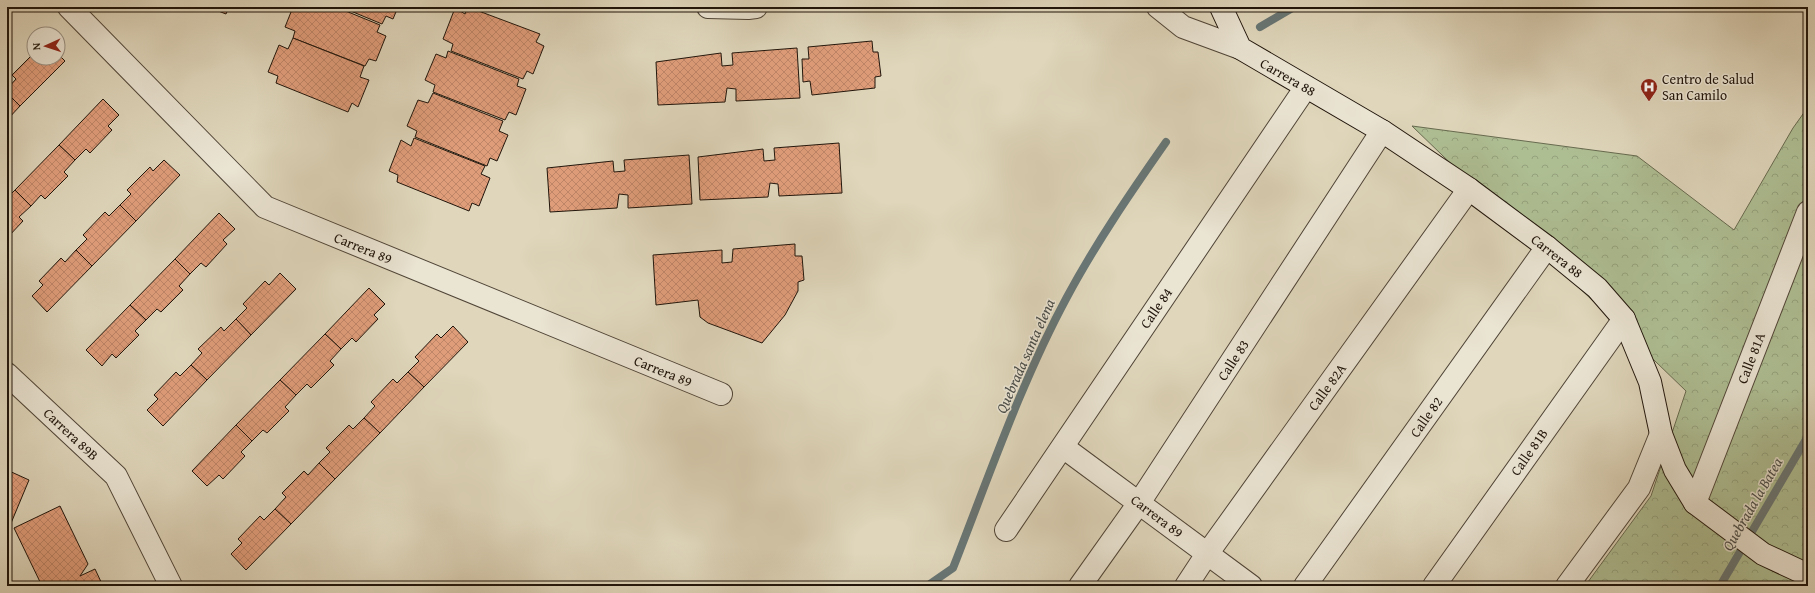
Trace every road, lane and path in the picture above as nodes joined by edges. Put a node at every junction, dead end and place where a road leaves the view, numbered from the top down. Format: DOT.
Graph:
graph roads {
  1 [pos="69,7"];
  2 [pos="708,7"];
  3 [pos="756,7"];
  4 [pos="1158,7"];
  5 [pos="1221,7"];
  6 [pos="1240,48"];
  7 [pos="1306,87"];
  8 [pos="1382,131"];
  9 [pos="1469,189"];
  10 [pos="1808,212"];
  11 [pos="1547,248"];
  12 [pos="1624,319"];
  13 [pos="7,374"];
  14 [pos="720,394"];
  15 [pos="1661,434"];
  16 [pos="1063,447"];
  17 [pos="1139,503"];
  18 [pos="1694,503"];
  19 [pos="1006,530"];
  20 [pos="1207,554"];
  21 [pos="1808,576"];
  22 [pos="170,586"];
  23 [pos="1080,586"];
  24 [pos="1186,586"];
  25 [pos="1251,586"];
  26 [pos="1305,586"];
  27 [pos="1434,586"];
  28 [pos="1567,586"];
  1 -- 14 [label="street, Carrera 89"];
  2 -- 3 [label="street"];
  4 -- 6 [label="street, Carrera 88"];
  5 -- 6 [label="street"];
  6 -- 7 [label="street, Carrera 88"];
  7 -- 8 [label="street, Carrera 88"];
  7 -- 16 [label="street, Calle 84"];
  8 -- 9 [label="street, Carrera 88"];
  8 -- 17 [label="street, Calle 83"];
  9 -- 11 [label="street, Carrera 88"];
  9 -- 20 [label="street, Calle 82A"];
  10 -- 18 [label="street, Calle 81A"];
  11 -- 12 [label="street, Carrera 88"];
  11 -- 26 [label="street, Calle 82"];
  12 -- 15 [label="street, Carrera 88"];
  12 -- 27 [label="street, Calle 81B"];
  13 -- 22 [label="street, Carrera 89B"];
  15 -- 18 [label="street, Carrera 88"];
  15 -- 28 [label="street"];
  16 -- 17 [label="street, Carrera 89"];
  16 -- 19 [label="street, Calle 84"];
  17 -- 20 [label="street, Carrera 89"];
  17 -- 23 [label="street, Calle 83"];
  18 -- 21 [label="street, Carrera 88"];
  20 -- 24 [label="street, Calle 82A"];
  20 -- 25 [label="street, Carrera 89"];
}
